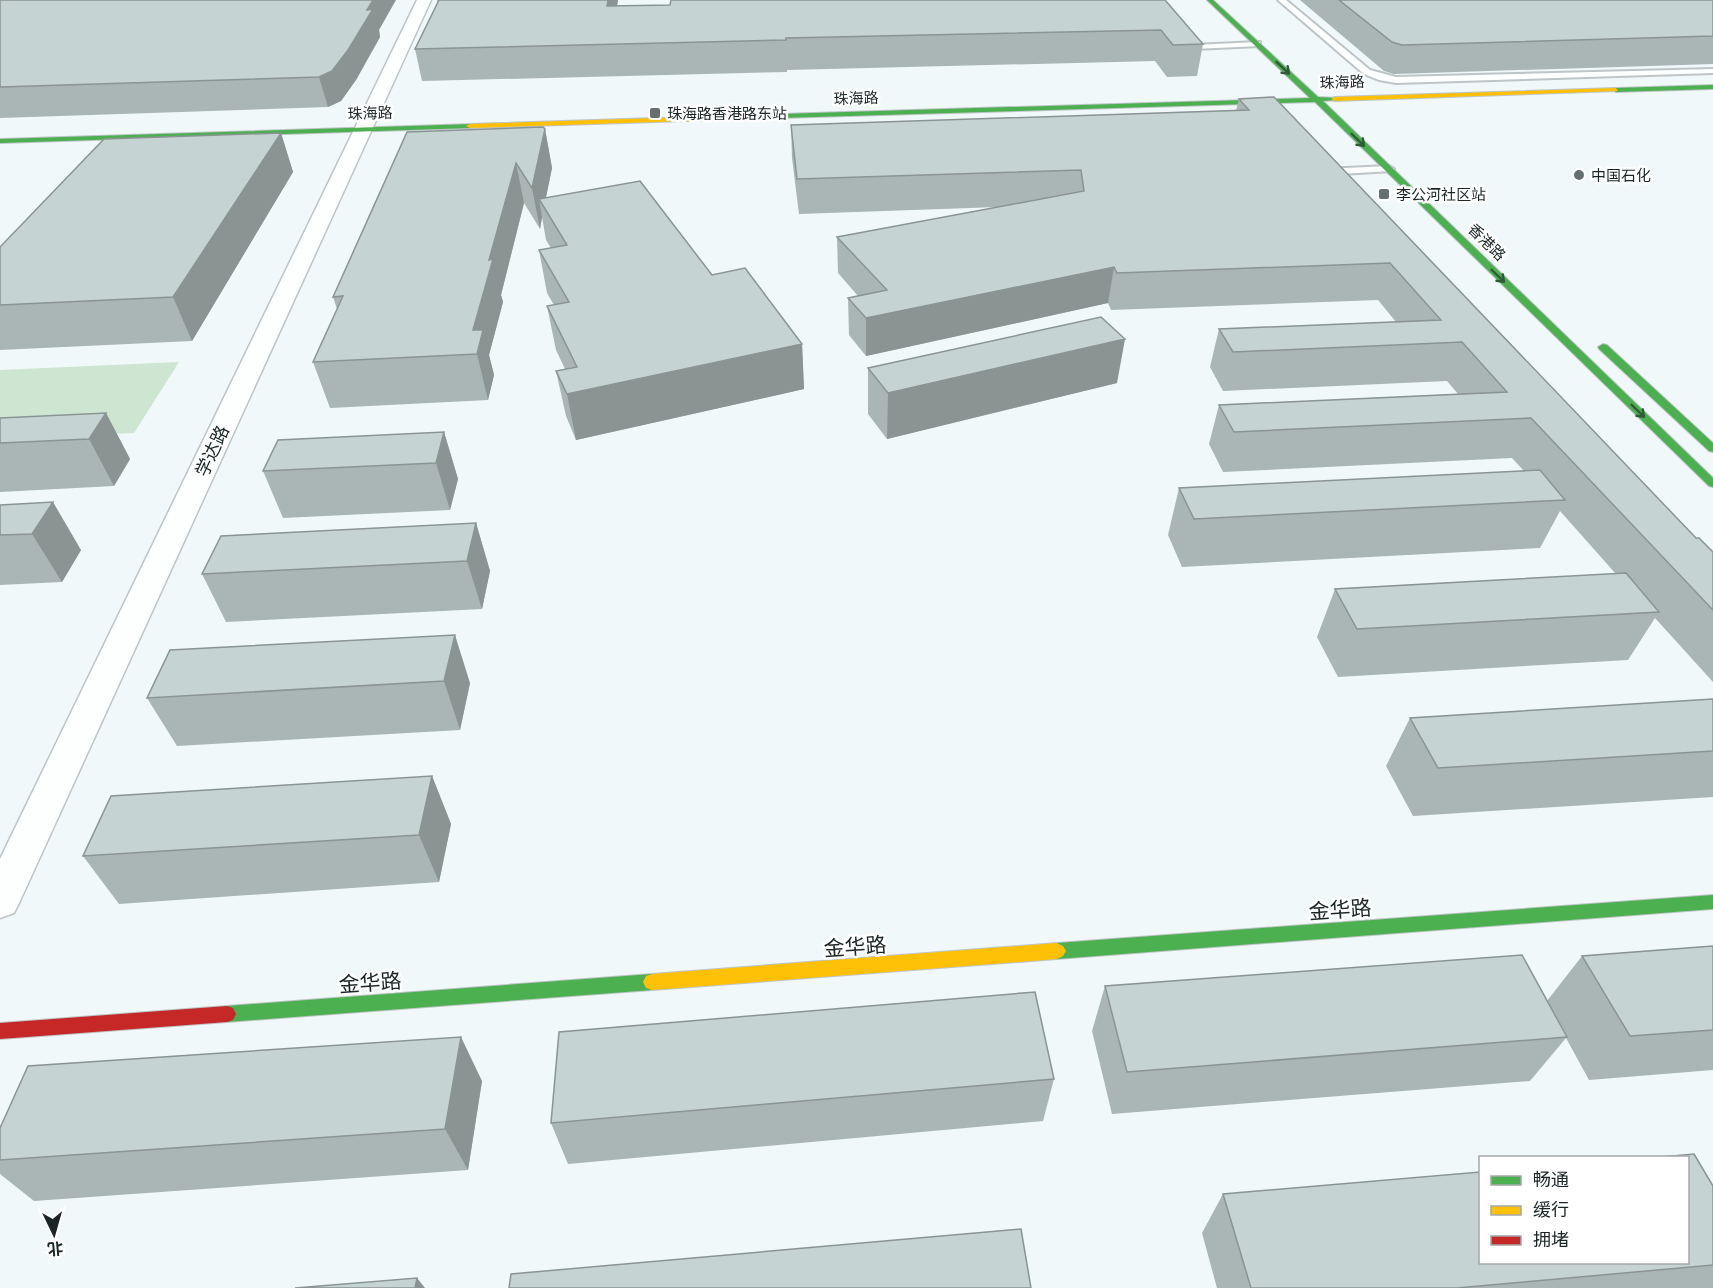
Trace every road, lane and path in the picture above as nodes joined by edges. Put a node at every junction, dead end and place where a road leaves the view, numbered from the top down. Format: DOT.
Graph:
graph roads {
  1 [pos="424,0"];
  2 [pos="1210,0"];
  3 [pos="1227,0"];
  4 [pos="1282,0"];
  5 [pos="1187,39"];
  6 [pos="1257,44"];
  7 [pos="1713,71"];
  8 [pos="1713,87"];
  9 [pos="1335,98"];
  10 [pos="1316,99"];
  11 [pos="1352,115"];
  12 [pos="363,130"];
  13 [pos="0,141"];
  14 [pos="1389,169"];
  15 [pos="1318,172"];
  16 [pos="1590,334"];
  17 [pos="1713,449"];
  18 [pos="1713,484"];
  19 [pos="0,901"];
  20 [pos="1713,902"];
  21 [pos="0,1031"];
  1 -- 12 [label="street, 学达路"];
  2 -- 6 [label="main road, 香港路"];
  3 -- 9 [label="main road"];
  4 -- 7 [label="lane"];
  5 -- 6 [label="lane"];
  6 -- 10 [label="main road, 香港路, one-way"];
  8 -- 9 [label="main road, 珠海路"];
  9 -- 10 [label="main road, 珠海路"];
  9 -- 11 [label="main road"];
  10 -- 12 [label="main road, 珠海路"];
  10 -- 14 [label="main road, 香港路, one-way"];
  12 -- 13 [label="main road, 珠海路"];
  12 -- 19 [label="street, 学达路"];
  14 -- 15 [label="lane"];
  14 -- 18 [label="main road, 香港路, one-way"];
  16 -- 17 [label="main road"];
  20 -- 21 [label="main road, 金华路"];
}
